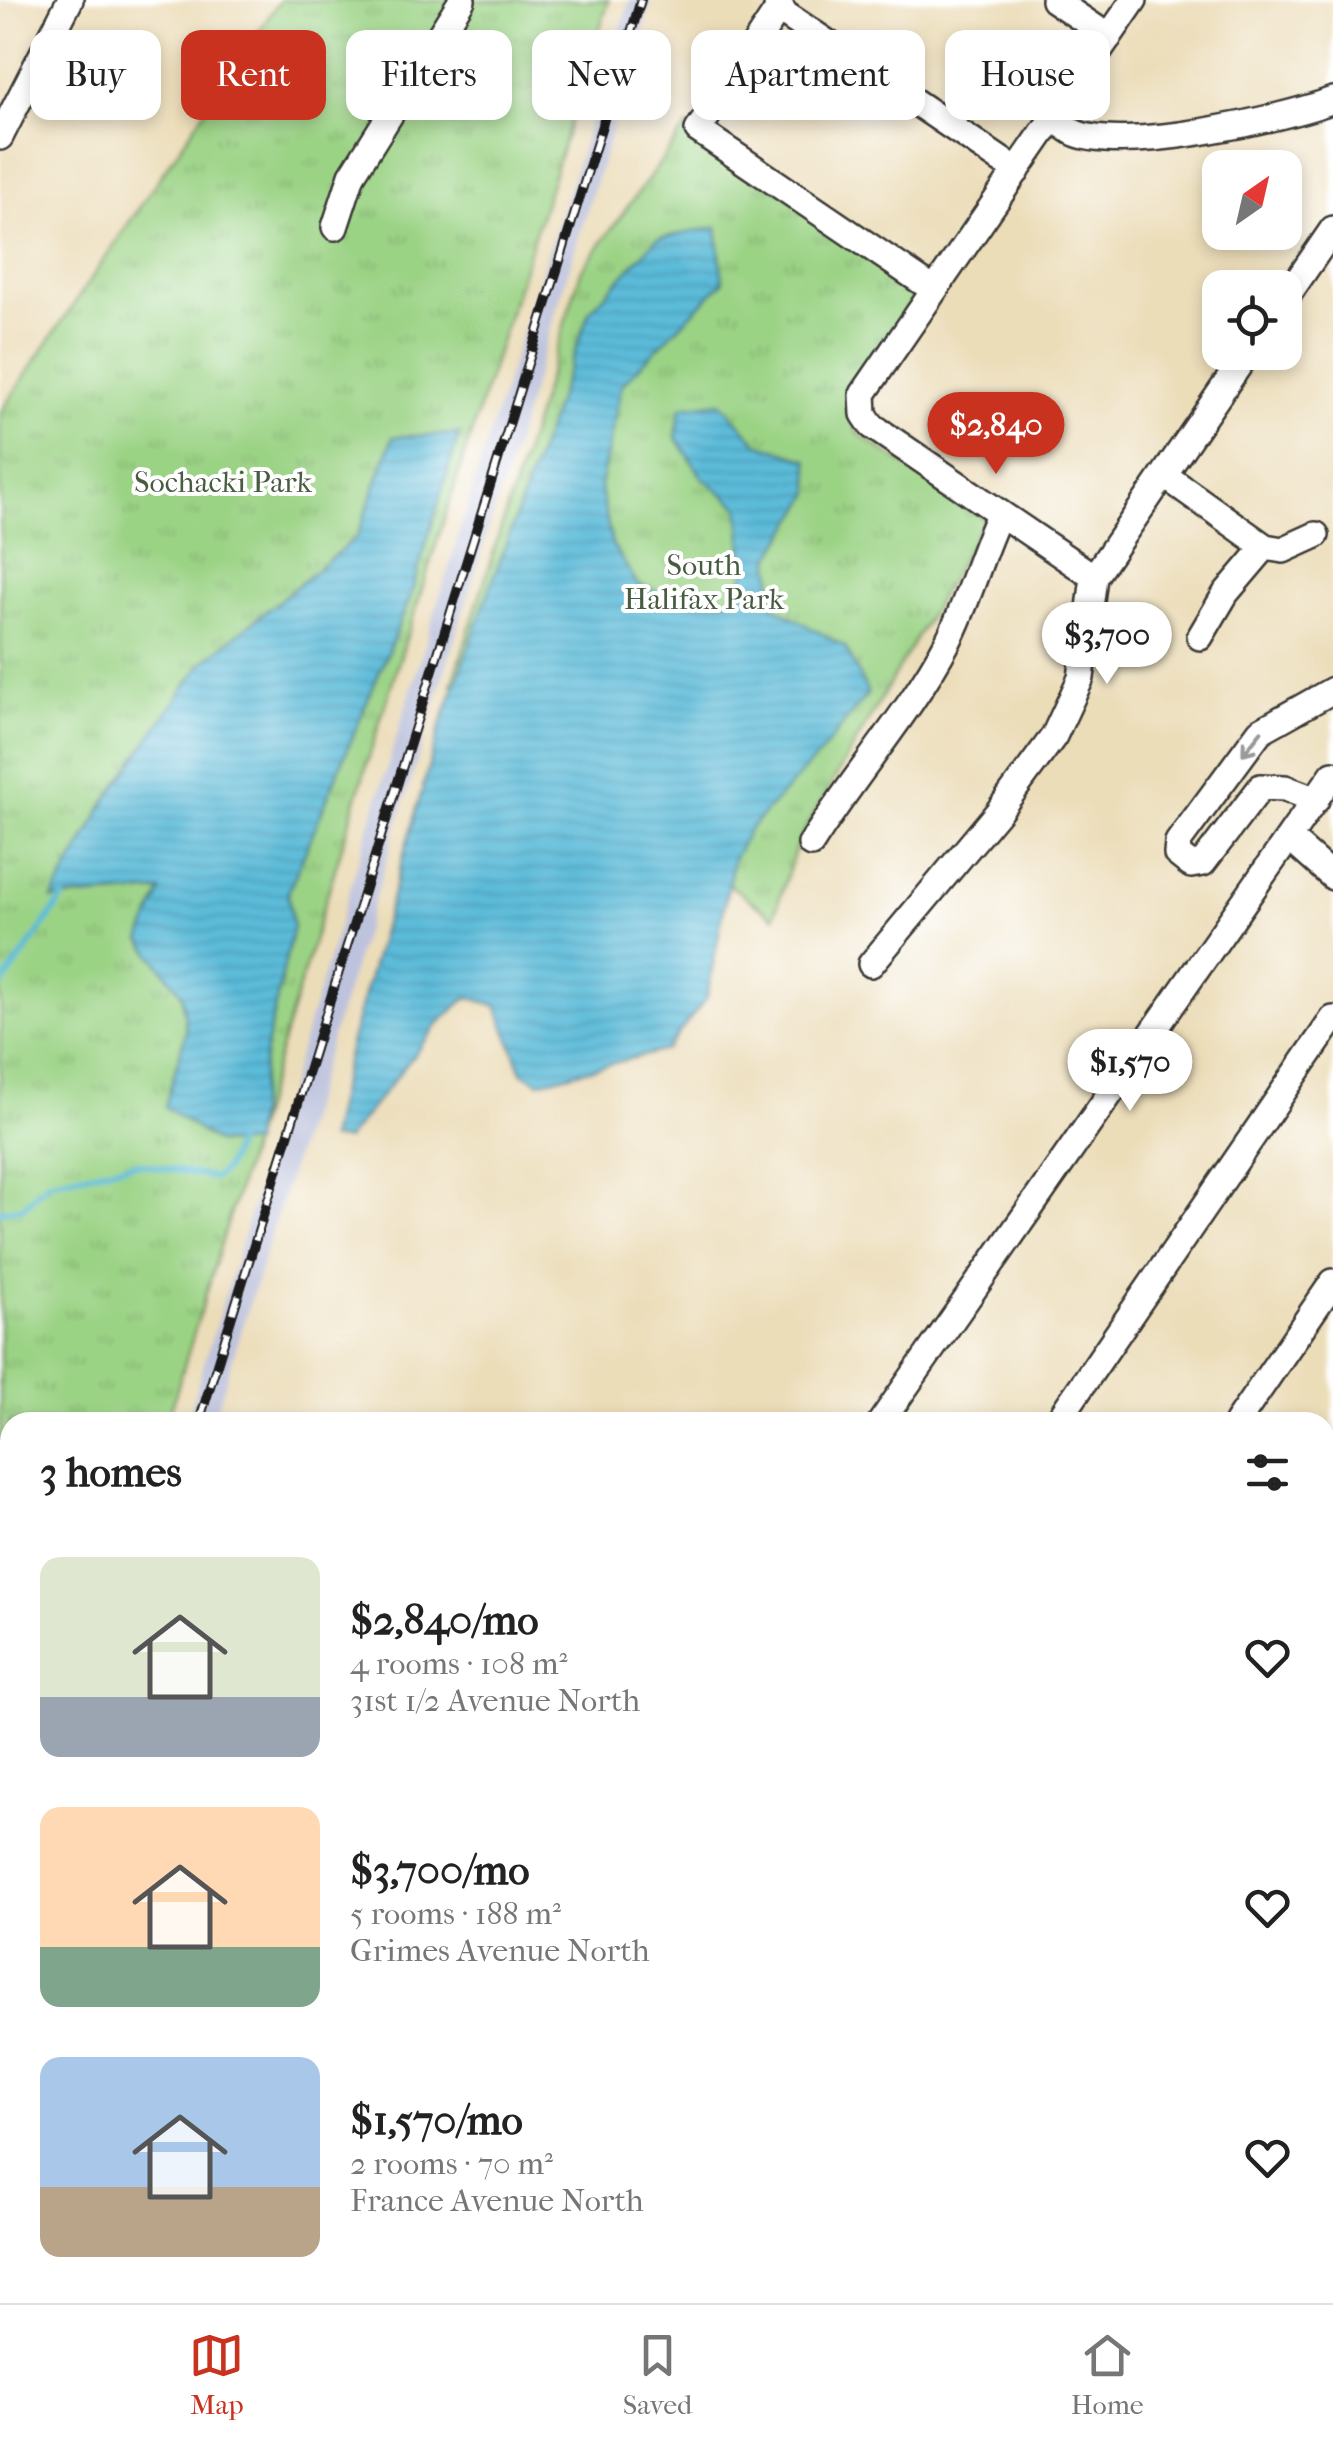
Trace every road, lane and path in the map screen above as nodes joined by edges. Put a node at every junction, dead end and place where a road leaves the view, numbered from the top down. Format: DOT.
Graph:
graph roads {
  1 [pos="70,0"];
  2 [pos="462,0"];
  3 [pos="1054,0"];
  4 [pos="1134,0"];
  5 [pos="777,3"];
  6 [pos="1099,30"];
  7 [pos="1110,36"];
  8 [pos="1333,100"];
  9 [pos="1053,120"];
  10 [pos="1057,120"];
  11 [pos="0,137"];
  12 [pos="1017,170"];
  13 [pos="335,227"];
  14 [pos="1333,229"];
  15 [pos="1302,274"];
  16 [pos="934,290"];
  17 [pos="1236,370"];
  18 [pos="1164,475"];
  19 [pos="1000,513"];
  20 [pos="1316,535"];
  21 [pos="1265,547"];
  22 [pos="1094,577"];
  23 [pos="1200,636"];
  24 [pos="1333,690"];
  25 [pos="1333,774"];
  26 [pos="1316,800"];
  27 [pos="1290,839"];
  28 [pos="811,844"];
  29 [pos="1333,876"];
  30 [pos="871,964"];
  31 [pos="1333,1019"];
  32 [pos="1333,1282"];
  33 [pos="888,1412"];
  34 [pos="1064,1412"];
  35 [pos="1243,1412"];
  1 -- 11 [label="street"];
  2 -- 13 [label="street"];
  3 -- 6 [label="street"];
  4 -- 7 [label="street"];
  5 -- 12 [label="street"];
  5 -- 16 [label="street"];
  8 -- 10 [label="street"];
  9 -- 12 [label="street"];
  12 -- 16 [label="street"];
  14 -- 15 [label="street"];
  16 -- 19 [label="street"];
  17 -- 18 [label="street"];
  18 -- 21 [label="street"];
  18 -- 22 [label="street"];
  19 -- 22 [label="street"];
  19 -- 28 [label="street"];
  20 -- 21 [label="street"];
  21 -- 23 [label="street"];
  22 -- 30 [label="street"];
  24 -- 26 [label="street, one-way"];
  25 -- 26 [label="street"];
  26 -- 27 [label="street"];
  27 -- 29 [label="street"];
  27 -- 33 [label="street"];
  31 -- 34 [label="street"];
  32 -- 35 [label="street"];
}
